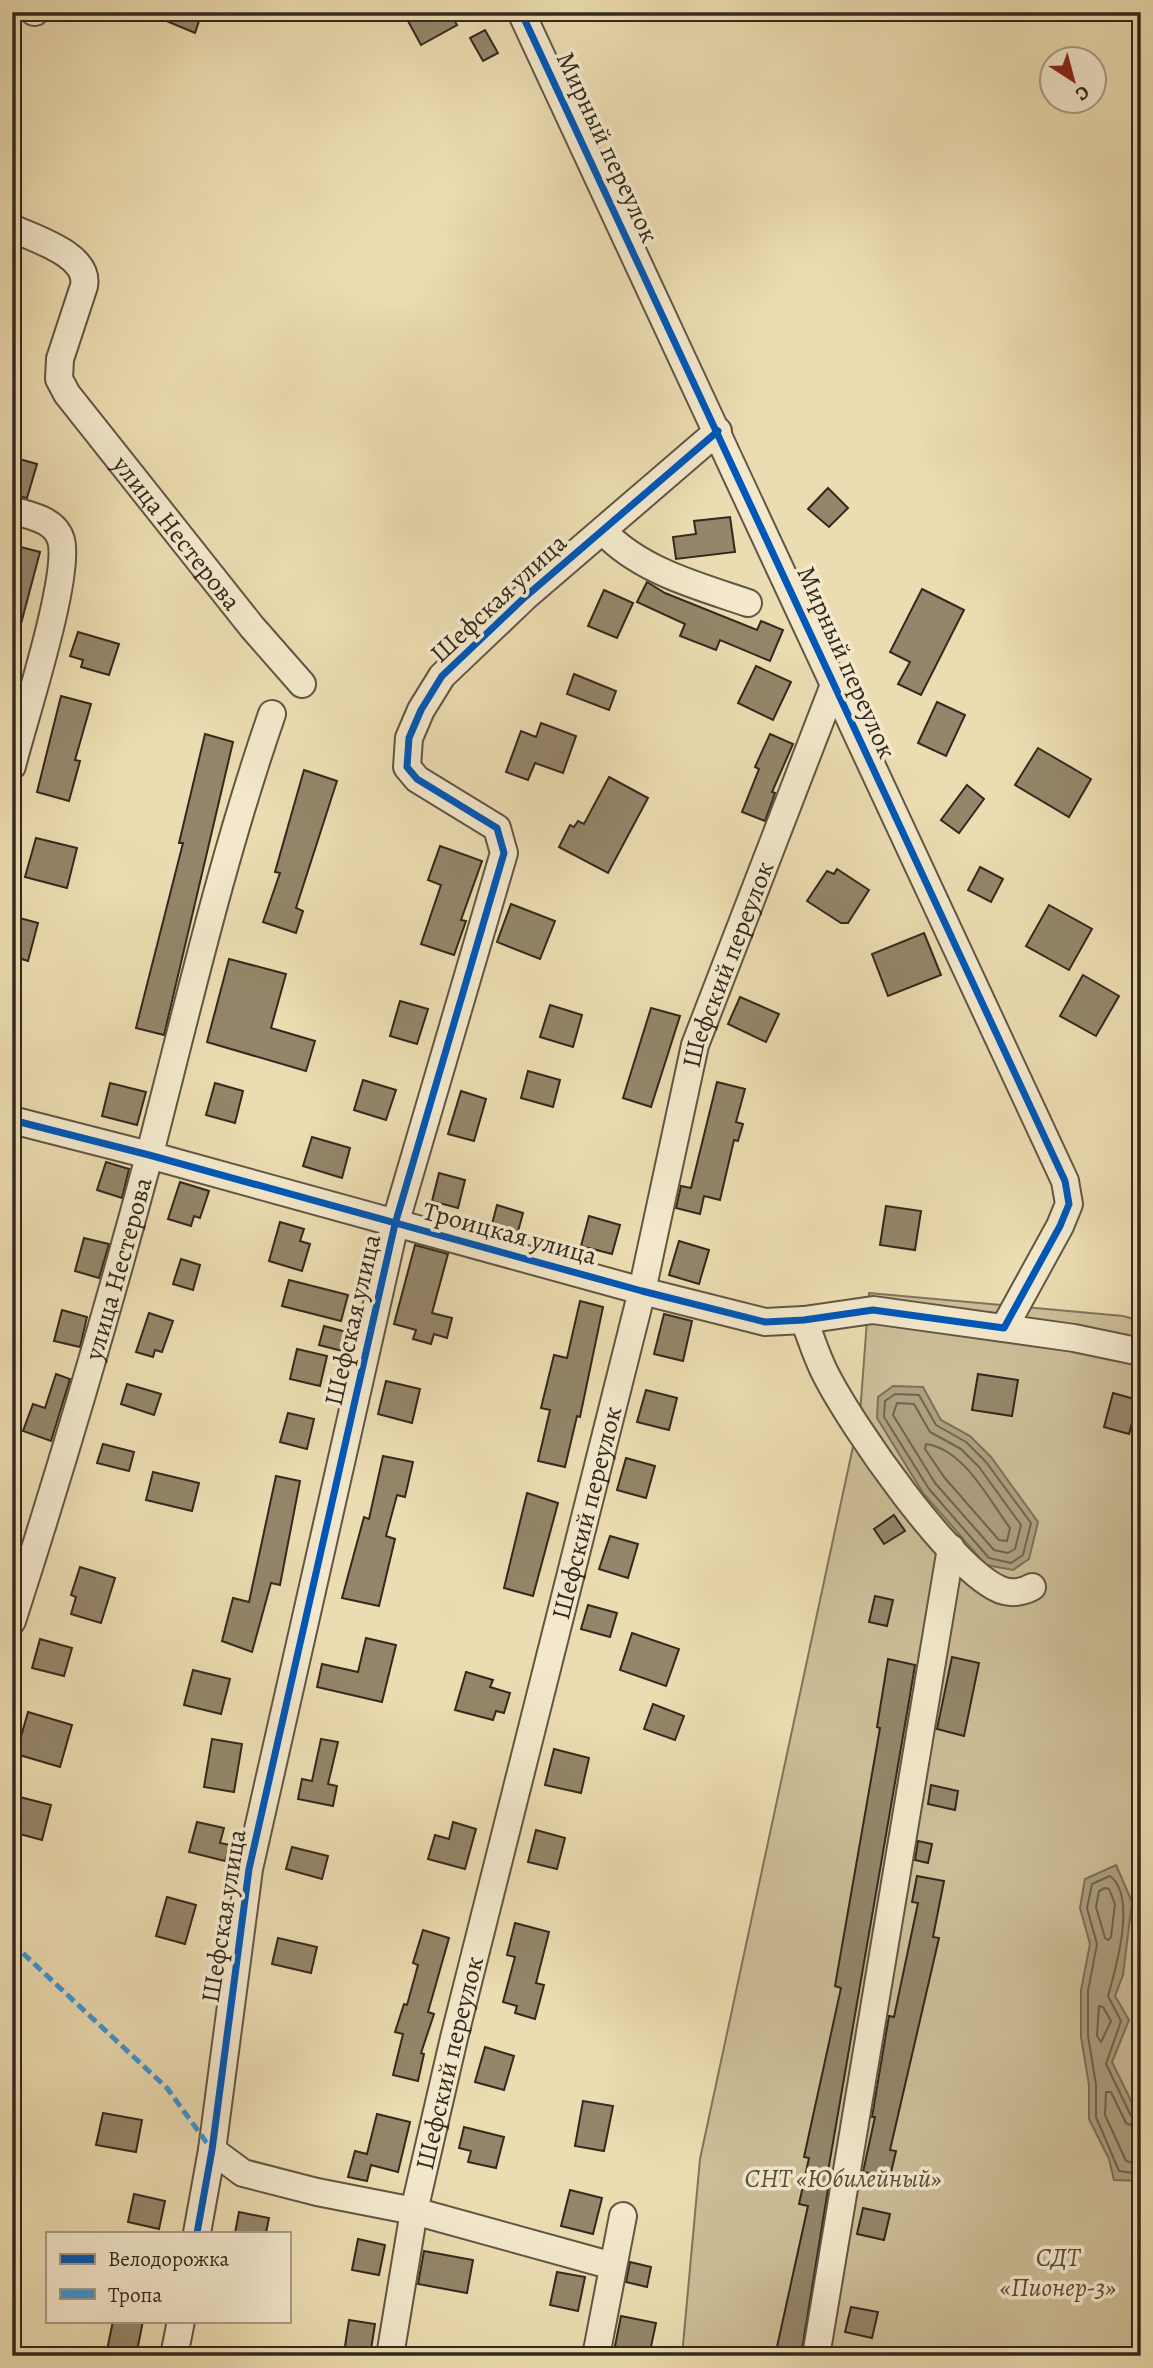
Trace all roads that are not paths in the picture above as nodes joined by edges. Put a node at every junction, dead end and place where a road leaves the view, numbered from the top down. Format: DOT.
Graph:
graph roads {
  1 [pos="521,12"];
  2 [pos="12,228"];
  3 [pos="718,431"];
  4 [pos="12,510"];
  5 [pos="603,531"];
  6 [pos="748,603"];
  7 [pos="302,684"];
  8 [pos="834,685"];
  9 [pos="272,714"];
  10 [pos="12,766"];
  11 [pos="12,1120"];
  12 [pos="149,1155"];
  13 [pos="396,1224"];
  14 [pos="642,1292"];
  15 [pos="804,1320"];
  16 [pos="1004,1328"];
  17 [pos="1141,1352"];
  18 [pos="950,1548"];
  19 [pos="1032,1587"];
  20 [pos="12,1621"];
  21 [pos="212,2150"];
  22 [pos="414,2211"];
  23 [pos="623,2216"];
  24 [pos="197,2232"];
  25 [pos="613,2266"];
  26 [pos="181,2322"];
  27 [pos="174,2356"];
  28 [pos="390,2356"];
  29 [pos="596,2356"];
  30 [pos="816,2356"];
  1 -- 3 [label="street, Мирный переулок"];
  2 -- 7 [label="street, улица Нестерова"];
  3 -- 5 [label="street, Шефская улица"];
  3 -- 8 [label="street, Мирный переулок"];
  4 -- 10 [label="street"];
  5 -- 6 [label="street"];
  5 -- 13 [label="street, Шефская улица"];
  8 -- 14 [label="street, Шефский переулок"];
  8 -- 16 [label="street, Мирный переулок"];
  9 -- 12 [label="street, улица Нестерова"];
  11 -- 12 [label="street, Троицкая улица"];
  12 -- 13 [label="street, Троицкая улица"];
  12 -- 20 [label="street, улица Нестерова"];
  13 -- 14 [label="street, Троицкая улица"];
  13 -- 21 [label="street, Шефская улица"];
  14 -- 15 [label="street, Троицкая улица"];
  14 -- 22 [label="street, Шефский переулок"];
  15 -- 16 [label="street, Троицкая улица"];
  15 -- 18 [label="street"];
  16 -- 17 [label="street, Троицкая улица"];
  18 -- 19 [label="street"];
  18 -- 30 [label="street"];
  21 -- 22 [label="street"];
  21 -- 24 [label="street, Шефская улица"];
  22 -- 25 [label="street"];
  22 -- 28 [label="street, Шефский переулок"];
  23 -- 25 [label="street"];
  25 -- 29 [label="street"];
  26 -- 27 [label="street"];
}
